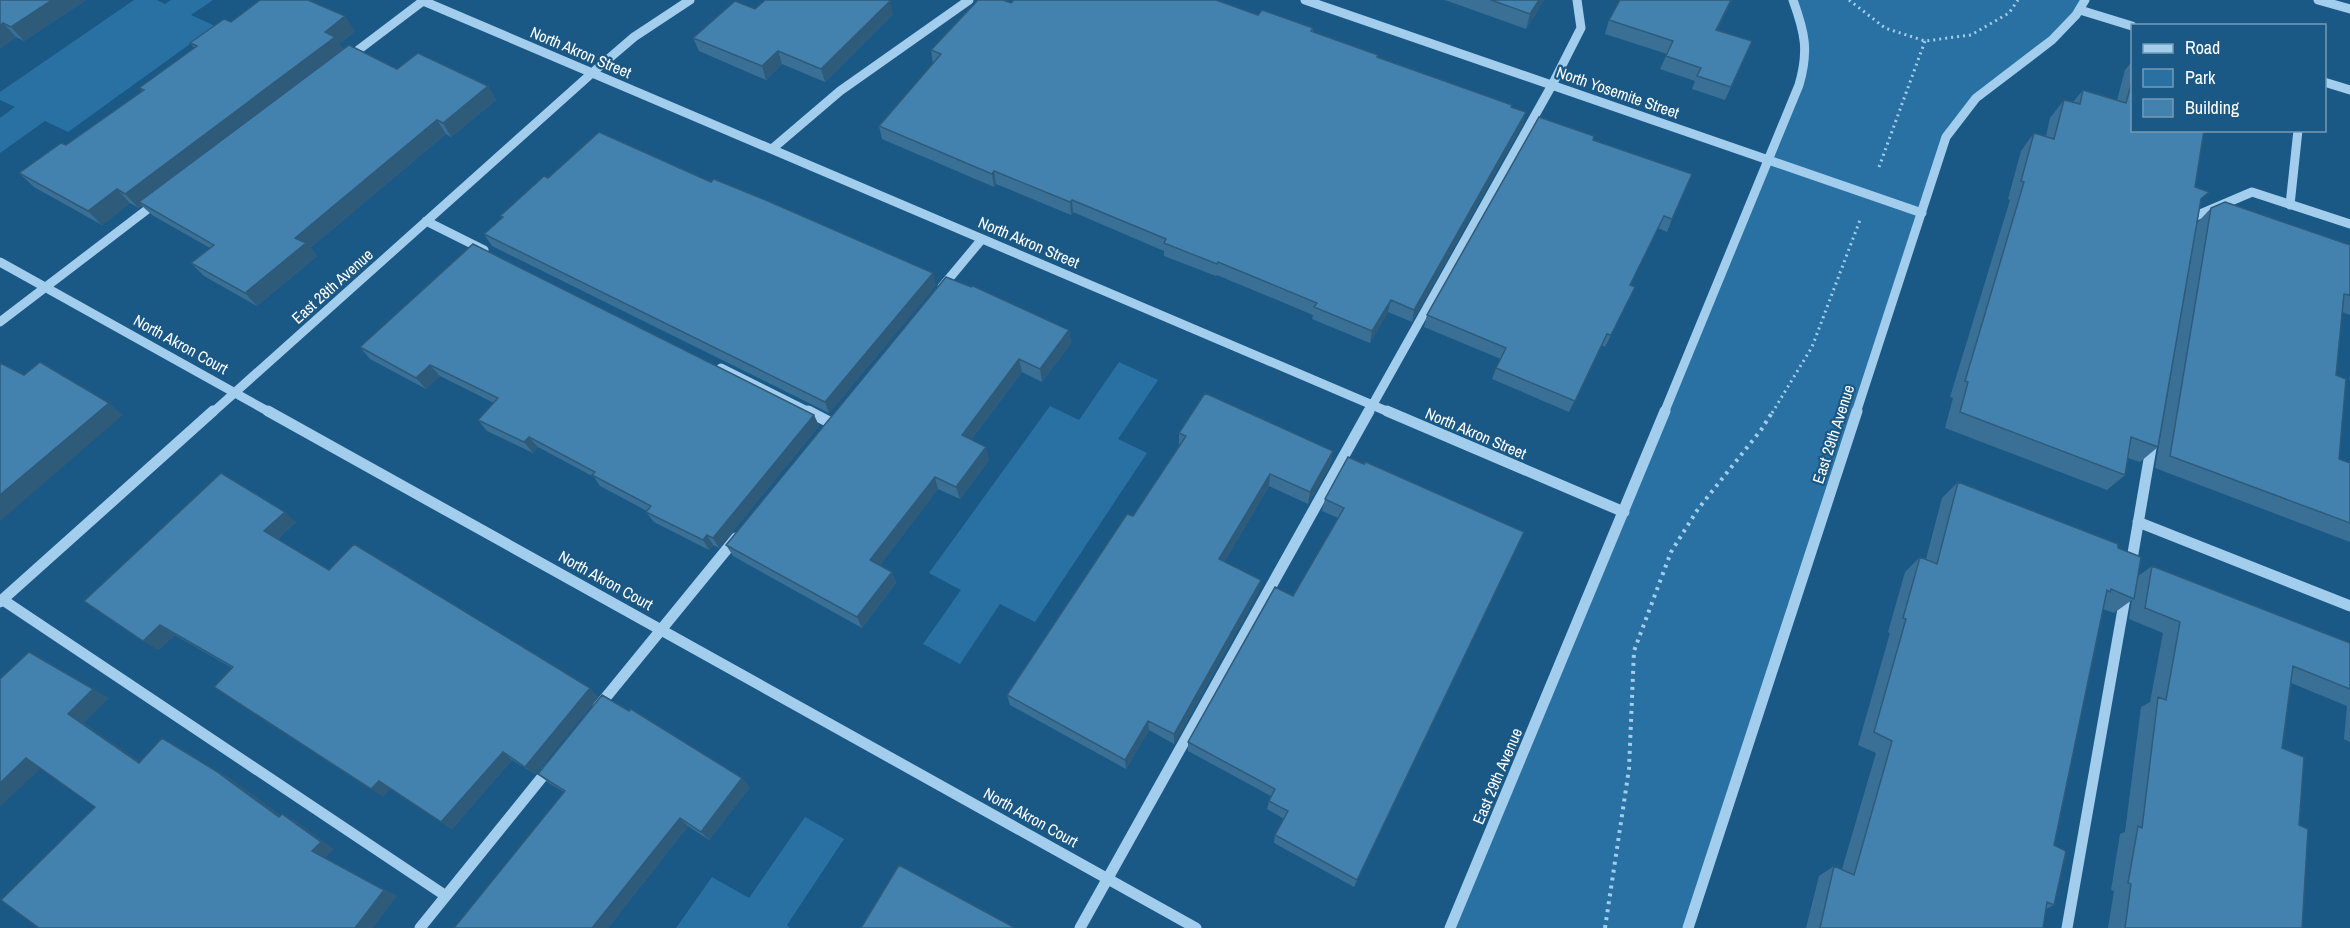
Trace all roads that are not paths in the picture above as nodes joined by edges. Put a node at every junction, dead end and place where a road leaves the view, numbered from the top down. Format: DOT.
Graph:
graph roads {
  1 [pos="690,0"];
  2 [pos="969,0"];
  3 [pos="1305,0"];
  4 [pos="1577,0"];
  5 [pos="1793,0"];
  6 [pos="2318,0"];
  7 [pos="422,1"];
  8 [pos="2082,5"];
  9 [pos="2350,9"];
  10 [pos="2131,25"];
  11 [pos="338,65"];
  12 [pos="592,73"];
  13 [pos="2326,82"];
  14 [pos="1552,85"];
  15 [pos="2350,90"];
  16 [pos="2298,132"];
  17 [pos="772,149"];
  18 [pos="1769,161"];
  19 [pos="168,194"];
  20 [pos="2290,205"];
  21 [pos="1922,213"];
  22 [pos="426,221"];
  23 [pos="2350,224"];
  24 [pos="2189,230"];
  25 [pos="982,239"];
  26 [pos="490,253"];
  27 [pos="0,262"];
  28 [pos="45,287"];
  29 [pos="937,294"];
  30 [pos="0,322"];
  31 [pos="714,364"];
  32 [pos="234,393"];
  33 [pos="1373,405"];
  34 [pos="831,422"];
  35 [pos="2154,428"];
  36 [pos="1624,512"];
  37 [pos="2138,522"];
  38 [pos="742,531"];
  39 [pos="1,601"];
  40 [pos="2350,606"];
  41 [pos="661,630"];
  42 [pos="594,712"];
  43 [pos="557,758"];
  44 [pos="1107,879"];
  45 [pos="446,896"];
  46 [pos="420,928"];
  47 [pos="1080,928"];
  48 [pos="1196,928"];
  49 [pos="1450,928"];
  50 [pos="1688,928"];
  51 [pos="2067,928"];
  1 -- 12 [label="street, East 28th Avenue"];
  2 -- 17 [label="street"];
  3 -- 14 [label="street, North Yosemite Street"];
  4 -- 14 [label="street"];
  5 -- 18 [label="street, East 29th Avenue"];
  6 -- 9 [label="street"];
  7 -- 11 [label="street"];
  7 -- 12 [label="street, North Akron Street"];
  8 -- 10 [label="street"];
  8 -- 21 [label="street, East 29th Avenue"];
  12 -- 17 [label="street, North Akron Street"];
  12 -- 22 [label="street, East 28th Avenue"];
  13 -- 15 [label="street"];
  14 -- 18 [label="street, North Yosemite Street"];
  14 -- 33 [label="street"];
  16 -- 20 [label="street"];
  17 -- 25 [label="street, North Akron Street"];
  18 -- 21 [label="street, North Yosemite Street"];
  18 -- 36 [label="street, East 29th Avenue"];
  19 -- 28 [label="street"];
  20 -- 23 [label="street"];
  20 -- 24 [label="street"];
  21 -- 50 [label="street, East 29th Avenue"];
  22 -- 26 [label="street"];
  22 -- 32 [label="street, East 28th Avenue"];
  25 -- 29 [label="street"];
  25 -- 33 [label="street, North Akron Street"];
  27 -- 28 [label="street, North Akron Court"];
  28 -- 30 [label="street"];
  28 -- 32 [label="street, North Akron Court"];
  31 -- 34 [label="street"];
  32 -- 39 [label="street, East 28th Avenue"];
  32 -- 41 [label="street, North Akron Court"];
  33 -- 36 [label="street, North Akron Street"];
  33 -- 44 [label="street"];
  35 -- 37 [label="street"];
  36 -- 49 [label="street, East 29th Avenue"];
  37 -- 40 [label="street"];
  37 -- 51 [label="street"];
  38 -- 41 [label="street"];
  39 -- 45 [label="street"];
  41 -- 42 [label="street"];
  41 -- 44 [label="street, North Akron Court"];
  43 -- 45 [label="street"];
  44 -- 47 [label="street"];
  44 -- 48 [label="street, North Akron Court"];
  45 -- 46 [label="street"];
}
